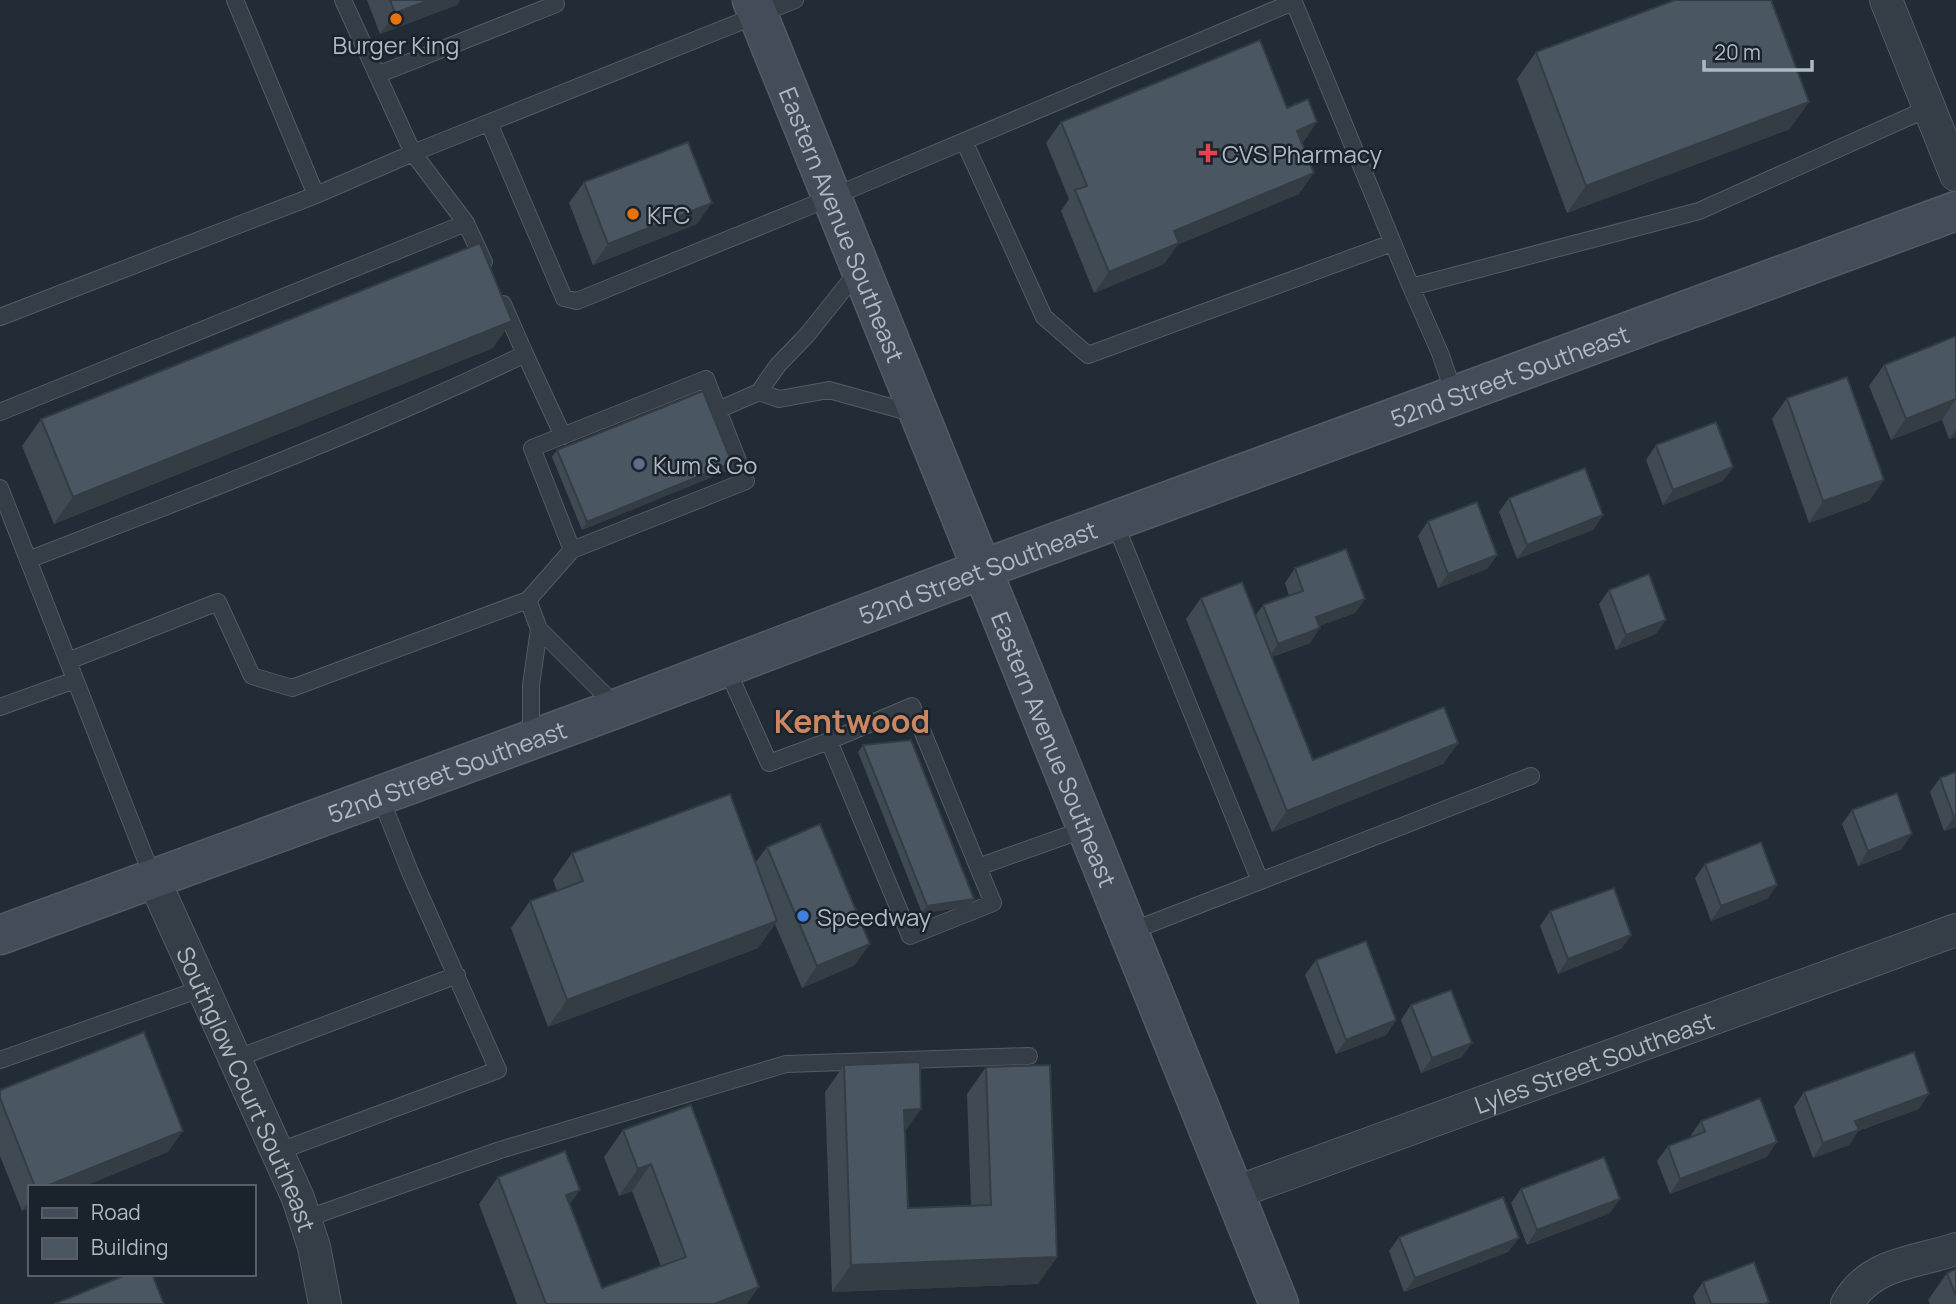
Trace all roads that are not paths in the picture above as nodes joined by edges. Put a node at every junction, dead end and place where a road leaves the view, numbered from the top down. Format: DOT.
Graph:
graph roads {
  1 [pos="235,0"];
  2 [pos="344,0"];
  3 [pos="555,0"];
  4 [pos="795,0"];
  5 [pos="1886,0"];
  6 [pos="1293,1"];
  7 [pos="754,7"];
  8 [pos="377,75"];
  9 [pos="1929,108"];
  10 [pos="489,123"];
  11 [pos="964,141"];
  12 [pos="413,153"];
  13 [pos="1956,175"];
  14 [pos="316,195"];
  15 [pos="832,197"];
  16 [pos="1956,211"];
  17 [pos="466,223"];
  18 [pos="1392,243"];
  19 [pos="860,268"];
  20 [pos="1410,287"];
  21 [pos="0,317"];
  22 [pos="525,354"];
  23 [pos="759,392"];
  24 [pos="1455,396"];
  25 [pos="718,410"];
  26 [pos="0,412"];
  27 [pos="921,415"];
  28 [pos="563,436"];
  29 [pos="0,488"];
  30 [pos="1114,521"];
  31 [pos="572,550"];
  32 [pos="28,560"];
  33 [pos="983,569"];
  34 [pos="528,600"];
  35 [pos="540,629"];
  36 [pos="68,661"];
  37 [pos="726,666"];
  38 [pos="75,680"];
  39 [pos="0,707"];
  40 [pos="618,708"];
  41 [pos="531,738"];
  42 [pos="829,741"];
  43 [pos="1531,776"];
  44 [pos="379,794"];
  45 [pos="1088,828"];
  46 [pos="978,867"];
  47 [pos="153,878"];
  48 [pos="1260,881"];
  49 [pos="1956,930"];
  50 [pos="1129,932"];
  51 [pos="0,935"];
  52 [pos="457,975"];
  53 [pos="203,988"];
  54 [pos="1029,1056"];
  55 [pos="235,1059"];
  56 [pos="0,1060"];
  57 [pos="277,1152"];
  58 [pos="1234,1193"];
  59 [pos="305,1219"];
  60 [pos="1956,1249"];
  61 [pos="325,1304"];
  62 [pos="1279,1304"];
  63 [pos="1847,1304"];
  1 -- 14 [label="lane"];
  2 -- 8 [label="lane"];
  3 -- 8 [label="lane"];
  4 -- 7 [label="lane"];
  5 -- 9 [label="street"];
  6 -- 11 [label="lane"];
  6 -- 18 [label="lane"];
  7 -- 10 [label="lane"];
  7 -- 15 [label="main road, Eastern Avenue Southeast"];
  8 -- 12 [label="lane"];
  9 -- 13 [label="street"];
  9 -- 20 [label="lane"];
  10 -- 12 [label="lane"];
  10 -- 15 [label="lane"];
  11 -- 15 [label="lane"];
  11 -- 18 [label="lane"];
  12 -- 14 [label="lane"];
  12 -- 17 [label="lane"];
  14 -- 21 [label="lane"];
  15 -- 19 [label="main road, Eastern Avenue Southeast"];
  16 -- 24 [label="main road, 52nd Street Southeast"];
  17 -- 22 [label="lane"];
  17 -- 26 [label="lane"];
  18 -- 20 [label="lane"];
  19 -- 23 [label="lane"];
  19 -- 27 [label="main road, Eastern Avenue Southeast"];
  20 -- 24 [label="lane"];
  22 -- 28 [label="lane"];
  22 -- 32 [label="lane"];
  23 -- 25 [label="lane"];
  23 -- 27 [label="lane"];
  24 -- 30 [label="main road, 52nd Street Southeast"];
  25 -- 28 [label="lane"];
  25 -- 31 [label="lane"];
  27 -- 33 [label="main road, Eastern Avenue Southeast"];
  28 -- 31 [label="lane"];
  29 -- 32 [label="lane"];
  30 -- 33 [label="main road, 52nd Street Southeast"];
  30 -- 48 [label="lane"];
  31 -- 34 [label="lane"];
  32 -- 36 [label="lane"];
  33 -- 37 [label="main road, 52nd Street Southeast"];
  33 -- 45 [label="main road, Eastern Avenue Southeast"];
  34 -- 35 [label="lane"];
  34 -- 36 [label="lane"];
  35 -- 40 [label="lane"];
  35 -- 41 [label="lane"];
  36 -- 38 [label="lane"];
  37 -- 40 [label="main road, 52nd Street Southeast"];
  37 -- 42 [label="lane"];
  38 -- 39 [label="lane"];
  38 -- 47 [label="lane"];
  40 -- 41 [label="main road, 52nd Street Southeast"];
  41 -- 44 [label="main road, 52nd Street Southeast"];
  42 -- 46 [label="lane"];
  42 -- 46 [label="lane"];
  43 -- 48 [label="lane"];
  44 -- 47 [label="main road, 52nd Street Southeast"];
  44 -- 52 [label="lane"];
  45 -- 46 [label="lane"];
  45 -- 50 [label="main road, Eastern Avenue Southeast"];
  47 -- 51 [label="main road, 52nd Street Southeast"];
  47 -- 53 [label="street, Southglow Court Southeast"];
  48 -- 50 [label="lane"];
  49 -- 58 [label="street, Lyles Street Southeast"];
  50 -- 58 [label="main road, Eastern Avenue Southeast"];
  52 -- 55 [label="lane"];
  52 -- 57 [label="lane"];
  53 -- 55 [label="street, Southglow Court Southeast"];
  53 -- 56 [label="lane"];
  54 -- 59 [label="lane"];
  55 -- 57 [label="street, Southglow Court Southeast"];
  57 -- 59 [label="street, Southglow Court Southeast"];
  58 -- 62 [label="main road, Eastern Avenue Southeast"];
  59 -- 61 [label="street, Southglow Court Southeast"];
  60 -- 63 [label="street"];
}
